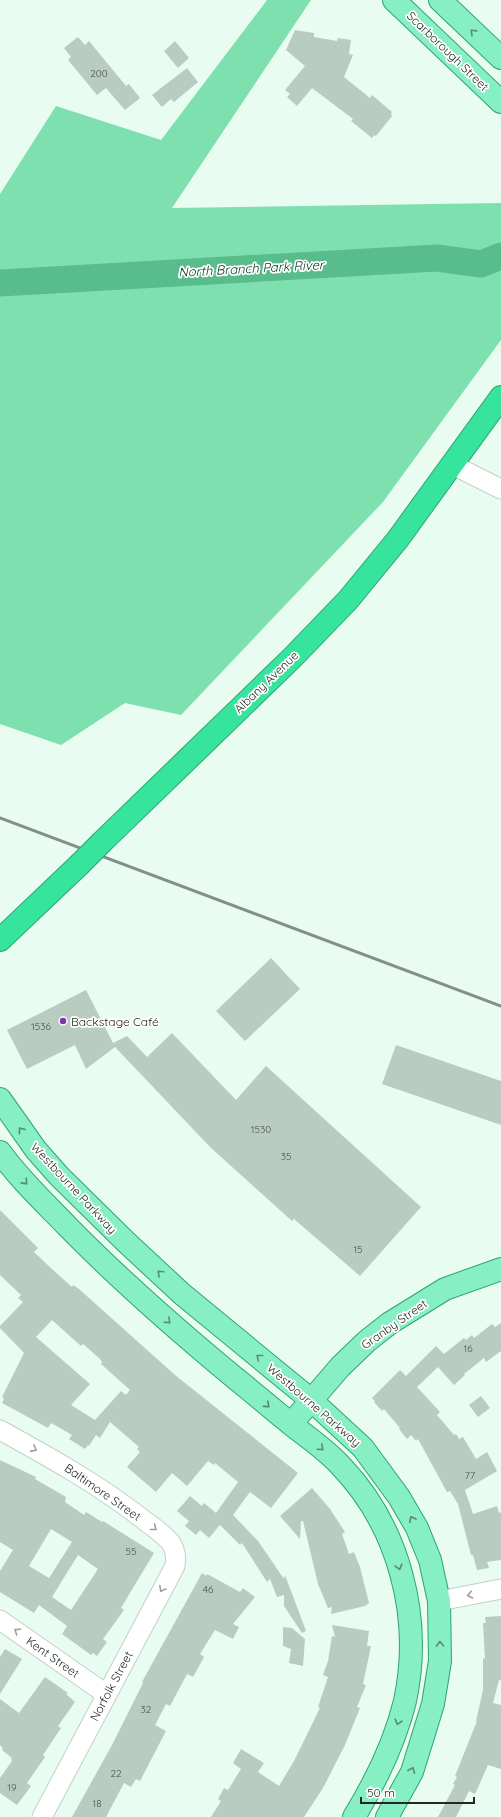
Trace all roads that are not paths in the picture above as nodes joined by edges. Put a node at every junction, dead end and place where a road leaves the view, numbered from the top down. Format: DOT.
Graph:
graph roads {
  1 [pos="394,0"];
  2 [pos="440,0"];
  3 [pos="501,58"];
  4 [pos="501,102"];
  5 [pos="501,397"];
  6 [pos="452,465"];
  7 [pos="501,489"];
  8 [pos="0,940"];
  9 [pos="0,1099"];
  10 [pos="0,1152"];
  11 [pos="115,1231"];
  12 [pos="92,1252"];
  13 [pos="501,1269"];
  14 [pos="311,1400"];
  15 [pos="291,1424"];
  16 [pos="0,1430"];
  17 [pos="176,1554"];
  18 [pos="501,1589"];
  19 [pos="439,1601"];
  20 [pos="0,1620"];
  21 [pos="106,1694"];
  22 [pos="405,1700"];
  23 [pos="433,1704"];
  24 [pos="42,1817"];
  25 [pos="354,1817"];
  26 [pos="387,1817"];
  1 -- 4 [label="main road, Scarborough Street"];
  3 -- 2 [label="main road, one-way"];
  5 -- 6 [label="highway, Albany Avenue"];
  6 -- 7 [label="street"];
  6 -- 8 [label="highway, Albany Avenue, bridge"];
  11 -- 9 [label="main road, Westbourne Parkway, one-way"];
  10 -- 12 [label="main road, one-way"];
  11 -- 12 [label="main road"];
  14 -- 11 [label="main road, Westbourne Parkway, one-way"];
  12 -- 15 [label="main road, one-way"];
  13 -- 14 [label="main road, Granby Street"];
  14 -- 15 [label="main road, Granby Street"];
  19 -- 14 [label="main road, Westbourne Parkway, one-way"];
  15 -- 22 [label="main road, one-way"];
  16 -- 17 [label="street, Baltimore Street, one-way"];
  17 -- 21 [label="street, Norfolk Street, one-way"];
  18 -- 19 [label="street, one-way"];
  23 -- 19 [label="main road, Westbourne Parkway, one-way"];
  21 -- 20 [label="street, Kent Street, one-way"];
  21 -- 24 [label="street, Norfolk Street"];
  22 -- 23 [label="main road"];
  22 -- 25 [label="main road, one-way"];
  26 -- 23 [label="main road, Westbourne Parkway, one-way"];
}
